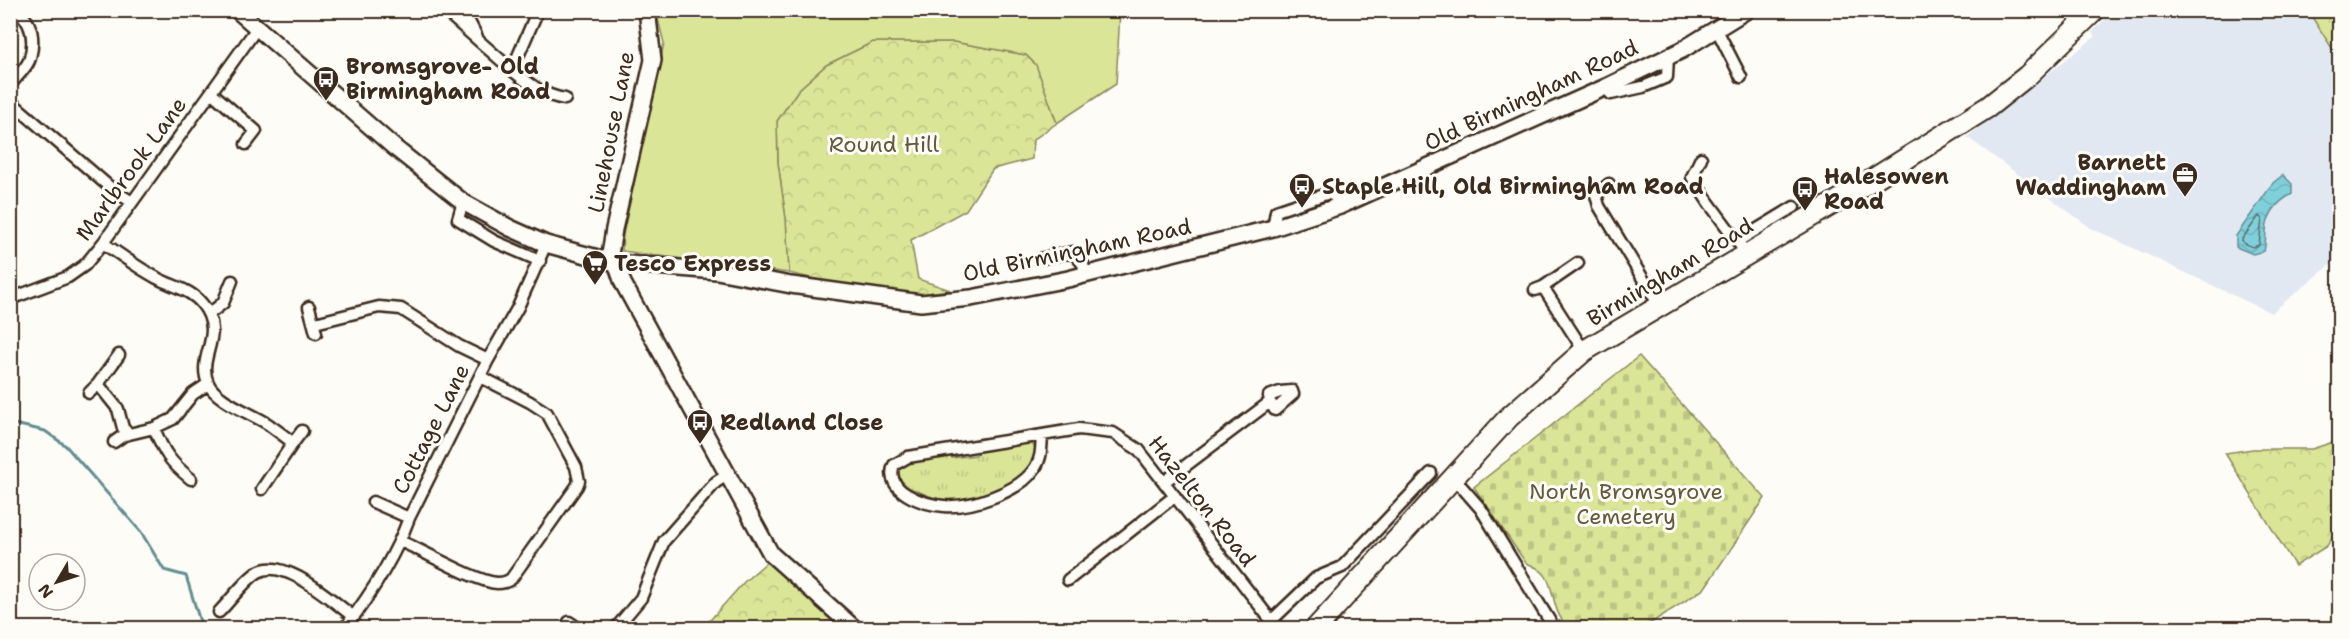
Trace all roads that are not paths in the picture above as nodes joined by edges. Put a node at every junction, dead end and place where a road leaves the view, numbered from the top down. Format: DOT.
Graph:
graph roads {
  1 [pos="17,10"];
  2 [pos="237,10"];
  3 [pos="444,10"];
  4 [pos="463,10"];
  5 [pos="538,10"];
  6 [pos="647,10"];
  7 [pos="1747,10"];
  8 [pos="2095,10"];
  9 [pos="257,28"];
  10 [pos="1717,30"];
  11 [pos="480,44"];
  12 [pos="512,70"];
  13 [pos="1741,77"];
  14 [pos="10,85"];
  15 [pos="212,92"];
  16 [pos="565,99"];
  17 [pos="10,102"];
  18 [pos="246,144"];
  19 [pos="1701,158"];
  20 [pos="1609,184"];
  21 [pos="132,202"];
  22 [pos="464,202"];
  23 [pos="1794,207"];
  24 [pos="103,243"];
  25 [pos="546,243"];
  26 [pos="1742,247"];
  27 [pos="1042,258"];
  28 [pos="540,261"];
  29 [pos="613,262"];
  30 [pos="1578,263"];
  31 [pos="1085,275"];
  32 [pos="232,280"];
  33 [pos="10,299"];
  34 [pos="309,307"];
  35 [pos="1660,307"];
  36 [pos="209,314"];
  37 [pos="1584,351"];
  38 [pos="118,355"];
  39 [pos="488,360"];
  40 [pos="481,377"];
  41 [pos="98,384"];
  42 [pos="208,384"];
  43 [pos="89,393"];
  44 [pos="1270,402"];
  45 [pos="154,428"];
  46 [pos="302,431"];
  47 [pos="129,434"];
  48 [pos="1042,436"];
  49 [pos="114,442"];
  50 [pos="294,443"];
  51 [pos="1431,473"];
  52 [pos="729,474"];
  53 [pos="1453,477"];
  54 [pos="191,479"];
  55 [pos="1164,482"];
  56 [pos="262,489"];
  57 [pos="1175,496"];
  58 [pos="373,502"];
  59 [pos="409,518"];
  60 [pos="400,541"];
  61 [pos="1068,580"];
  62 [pos="219,612"];
  63 [pos="354,617"];
  64 [pos="1274,625"];
  65 [pos="345,628"];
  66 [pos="616,628"];
  67 [pos="854,628"];
  68 [pos="1316,628"];
  69 [pos="1554,628"];
  1 -- 14 [label="street"];
  2 -- 9 [label="main road, Old Birmingham Road"];
  3 -- 11 [label="street"];
  4 -- 11 [label="street"];
  5 -- 12 [label="street"];
  6 -- 29 [label="main road, Linehouse Lane"];
  7 -- 10 [label="main road, Old Birmingham Road"];
  8 -- 26 [label="highway, Birmingham Road"];
  9 -- 15 [label="street, Marlbrook Lane"];
  9 -- 22 [label="main road, Old Birmingham Road"];
  10 -- 13 [label="street"];
  10 -- 31 [label="main road, Old Birmingham Road"];
  11 -- 12 [label="street"];
  12 -- 16 [label="street"];
  15 -- 18 [label="street"];
  15 -- 21 [label="street, Marlbrook Lane"];
  17 -- 21 [label="street"];
  19 -- 26 [label="street"];
  20 -- 35 [label="street"];
  21 -- 24 [label="street, Marlbrook Lane"];
  22 -- 25 [label="main road, Old Birmingham Road"];
  22 -- 28 [label="street"];
  23 -- 26 [label="street"];
  24 -- 33 [label="street, Marlbrook Lane"];
  24 -- 36 [label="street"];
  25 -- 28 [label="street, Cottage Lane"];
  25 -- 29 [label="main road, Old Birmingham Road"];
  26 -- 35 [label="highway, Birmingham Road"];
  27 -- 31 [label="street"];
  28 -- 39 [label="street, Cottage Lane"];
  29 -- 31 [label="main road, Old Birmingham Road"];
  29 -- 52 [label="main road"];
  30 -- 37 [label="street"];
  32 -- 36 [label="street"];
  34 -- 39 [label="street"];
  35 -- 37 [label="highway, Birmingham Road"];
  36 -- 42 [label="street"];
  37 -- 53 [label="highway, Birmingham Road"];
  38 -- 41 [label="street"];
  39 -- 40 [label="street, Cottage Lane"];
  40 -- 59 [label="street, Cottage Lane"];
  40 -- 60 [label="street"];
  41 -- 43 [label="street"];
  41 -- 47 [label="street"];
  42 -- 45 [label="street"];
  42 -- 50 [label="street"];
  44 -- 55 [label="street"];
  45 -- 47 [label="street"];
  45 -- 54 [label="street"];
  46 -- 50 [label="street"];
  47 -- 49 [label="street"];
  48 -- 48 [label="street, Hazelton Road"];
  48 -- 55 [label="street, Hazelton Road"];
  50 -- 56 [label="street"];
  51 -- 64 [label="street"];
  52 -- 66 [label="street"];
  52 -- 67 [label="main road"];
  53 -- 68 [label="highway, Birmingham Road"];
  53 -- 69 [label="street"];
  55 -- 57 [label="street, Hazelton Road"];
  57 -- 61 [label="street"];
  57 -- 64 [label="street, Hazelton Road"];
  58 -- 59 [label="street"];
  59 -- 60 [label="street, Cottage Lane"];
  60 -- 63 [label="street, Cottage Lane"];
  62 -- 63 [label="street"];
  63 -- 65 [label="street, Cottage Lane"];
}
